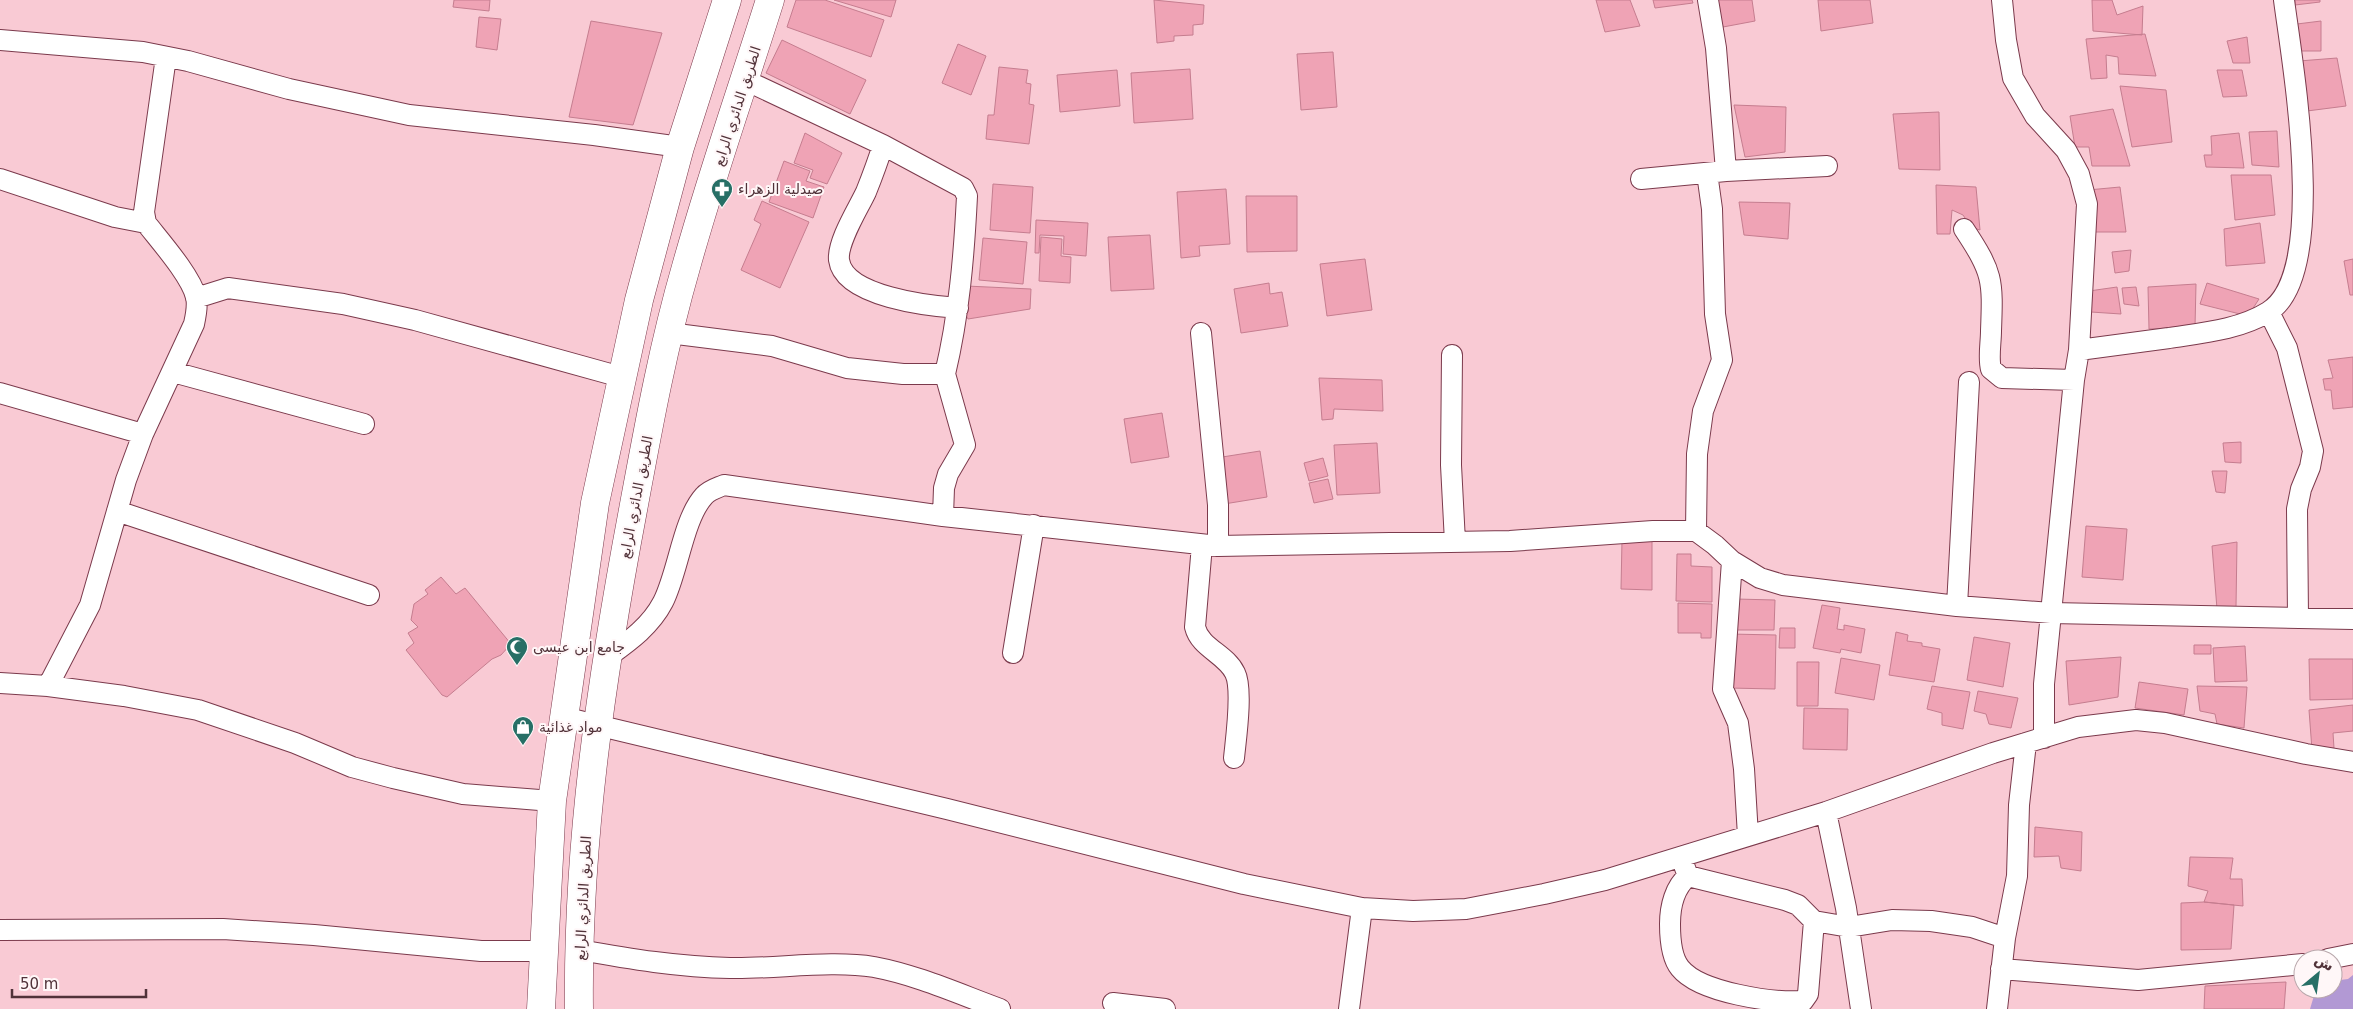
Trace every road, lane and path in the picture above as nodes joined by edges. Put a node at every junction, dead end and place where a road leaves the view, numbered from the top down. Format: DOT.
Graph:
graph roads {
  1 [pos="728,0"];
  2 [pos="770,0"];
  3 [pos="1708,0"];
  4 [pos="2002,0"];
  5 [pos="2284,0"];
  6 [pos="0,40"];
  7 [pos="166,57"];
  8 [pos="745,80"];
  9 [pos="884,145"];
  10 [pos="680,148"];
  11 [pos="1827,166"];
  12 [pos="1716,172"];
  13 [pos="0,179"];
  14 [pos="1641,179"];
  15 [pos="146,223"];
  16 [pos="1964,229"];
  17 [pos="196,298"];
  18 [pos="958,308"];
  19 [pos="2269,312"];
  20 [pos="669,333"];
  21 [pos="1201,333"];
  22 [pos="2079,350"];
  23 [pos="1452,355"];
  24 [pos="173,372"];
  25 [pos="945,374"];
  26 [pos="621,376"];
  27 [pos="2074,380"];
  28 [pos="1969,382"];
  29 [pos="0,393"];
  30 [pos="364,424"];
  31 [pos="143,434"];
  32 [pos="116,511"];
  33 [pos="943,516"];
  34 [pos="1034,525"];
  35 [pos="1696,531"];
  36 [pos="1454,542"];
  37 [pos="1210,546"];
  38 [pos="1732,561"];
  39 [pos="369,596"];
  40 [pos="1957,606"];
  41 [pos="2051,613"];
  42 [pos="2298,618"];
  43 [pos="2353,619"];
  44 [pos="1013,654"];
  45 [pos="606,658"];
  46 [pos="0,683"];
  47 [pos="48,686"];
  48 [pos="562,717"];
  49 [pos="599,727"];
  50 [pos="2035,741"];
  51 [pos="1234,758"];
  52 [pos="2353,762"];
  53 [pos="552,801"];
  54 [pos="1826,812"];
  55 [pos="1748,836"];
  56 [pos="1681,857"];
  57 [pos="1688,876"];
  58 [pos="1362,908"];
  59 [pos="1814,921"];
  60 [pos="1849,927"];
  61 [pos="0,930"];
  62 [pos="2005,938"];
  63 [pos="580,950"];
  64 [pos="542,951"];
  65 [pos="2293,965"];
  66 [pos="2001,969"];
  67 [pos="1113,1003"];
  68 [pos="541,1009"];
  69 [pos="579,1009"];
  70 [pos="1000,1009"];
  71 [pos="1165,1009"];
  72 [pos="1349,1009"];
  73 [pos="1861,1009"];
  74 [pos="1997,1009"];
  1 -- 10 [label="main road"];
  2 -- 8 [label="main road, الطريق الدائري الرابع"];
  3 -- 12 [label="street"];
  4 -- 22 [label="street"];
  5 -- 19 [label="street"];
  6 -- 7 [label="street"];
  7 -- 10 [label="street"];
  7 -- 15 [label="street"];
  8 -- 9 [label="street"];
  8 -- 20 [label="main road, الطريق الدائري الرابع"];
  9 -- 18 [label="street"];
  9 -- 18 [label="street"];
  10 -- 26 [label="main road"];
  11 -- 12 [label="street"];
  12 -- 14 [label="street"];
  12 -- 35 [label="street"];
  13 -- 15 [label="street"];
  15 -- 17 [label="street"];
  16 -- 27 [label="street"];
  17 -- 24 [label="street"];
  17 -- 26 [label="street"];
  18 -- 25 [label="street"];
  19 -- 22 [label="street"];
  19 -- 42 [label="street"];
  20 -- 25 [label="street"];
  20 -- 45 [label="main road, الطريق الدائري الرابع"];
  21 -- 37 [label="street"];
  22 -- 27 [label="street"];
  23 -- 36 [label="street"];
  24 -- 30 [label="street"];
  24 -- 31 [label="street"];
  25 -- 33 [label="street"];
  26 -- 48 [label="main road"];
  27 -- 41 [label="street"];
  28 -- 40 [label="street"];
  29 -- 31 [label="street"];
  31 -- 32 [label="street"];
  32 -- 39 [label="street"];
  32 -- 47 [label="street"];
  33 -- 34 [label="street"];
  33 -- 45 [label="street"];
  34 -- 37 [label="street"];
  34 -- 44 [label="street"];
  35 -- 36 [label="street"];
  35 -- 38 [label="street"];
  36 -- 37 [label="street"];
  37 -- 51 [label="street"];
  38 -- 40 [label="street"];
  38 -- 55 [label="street"];
  40 -- 41 [label="street"];
  41 -- 42 [label="street"];
  41 -- 50 [label="street"];
  42 -- 43 [label="street"];
  45 -- 49 [label="main road, الطريق الدائري الرابع"];
  46 -- 47 [label="street"];
  47 -- 53 [label="street"];
  48 -- 49 [label="street"];
  48 -- 53 [label="main road"];
  49 -- 58 [label="street"];
  49 -- 63 [label="main road, الطريق الدائري الرابع"];
  50 -- 52 [label="street"];
  50 -- 54 [label="street"];
  50 -- 62 [label="street"];
  53 -- 64 [label="main road"];
  54 -- 55 [label="street"];
  54 -- 60 [label="street"];
  55 -- 56 [label="street"];
  56 -- 57 [label="street"];
  56 -- 58 [label="street"];
  57 -- 59 [label="street"];
  57 -- 59 [label="street"];
  58 -- 72 [label="street"];
  59 -- 60 [label="street"];
  60 -- 62 [label="street"];
  60 -- 73 [label="street"];
  61 -- 64 [label="street"];
  62 -- 66 [label="street"];
  63 -- 69 [label="main road, الطريق الدائري الرابع"];
  63 -- 70 [label="street"];
  64 -- 68 [label="main road"];
  65 -- 66 [label="street"];
  66 -- 74 [label="street"];
  67 -- 71 [label="street"];
}
